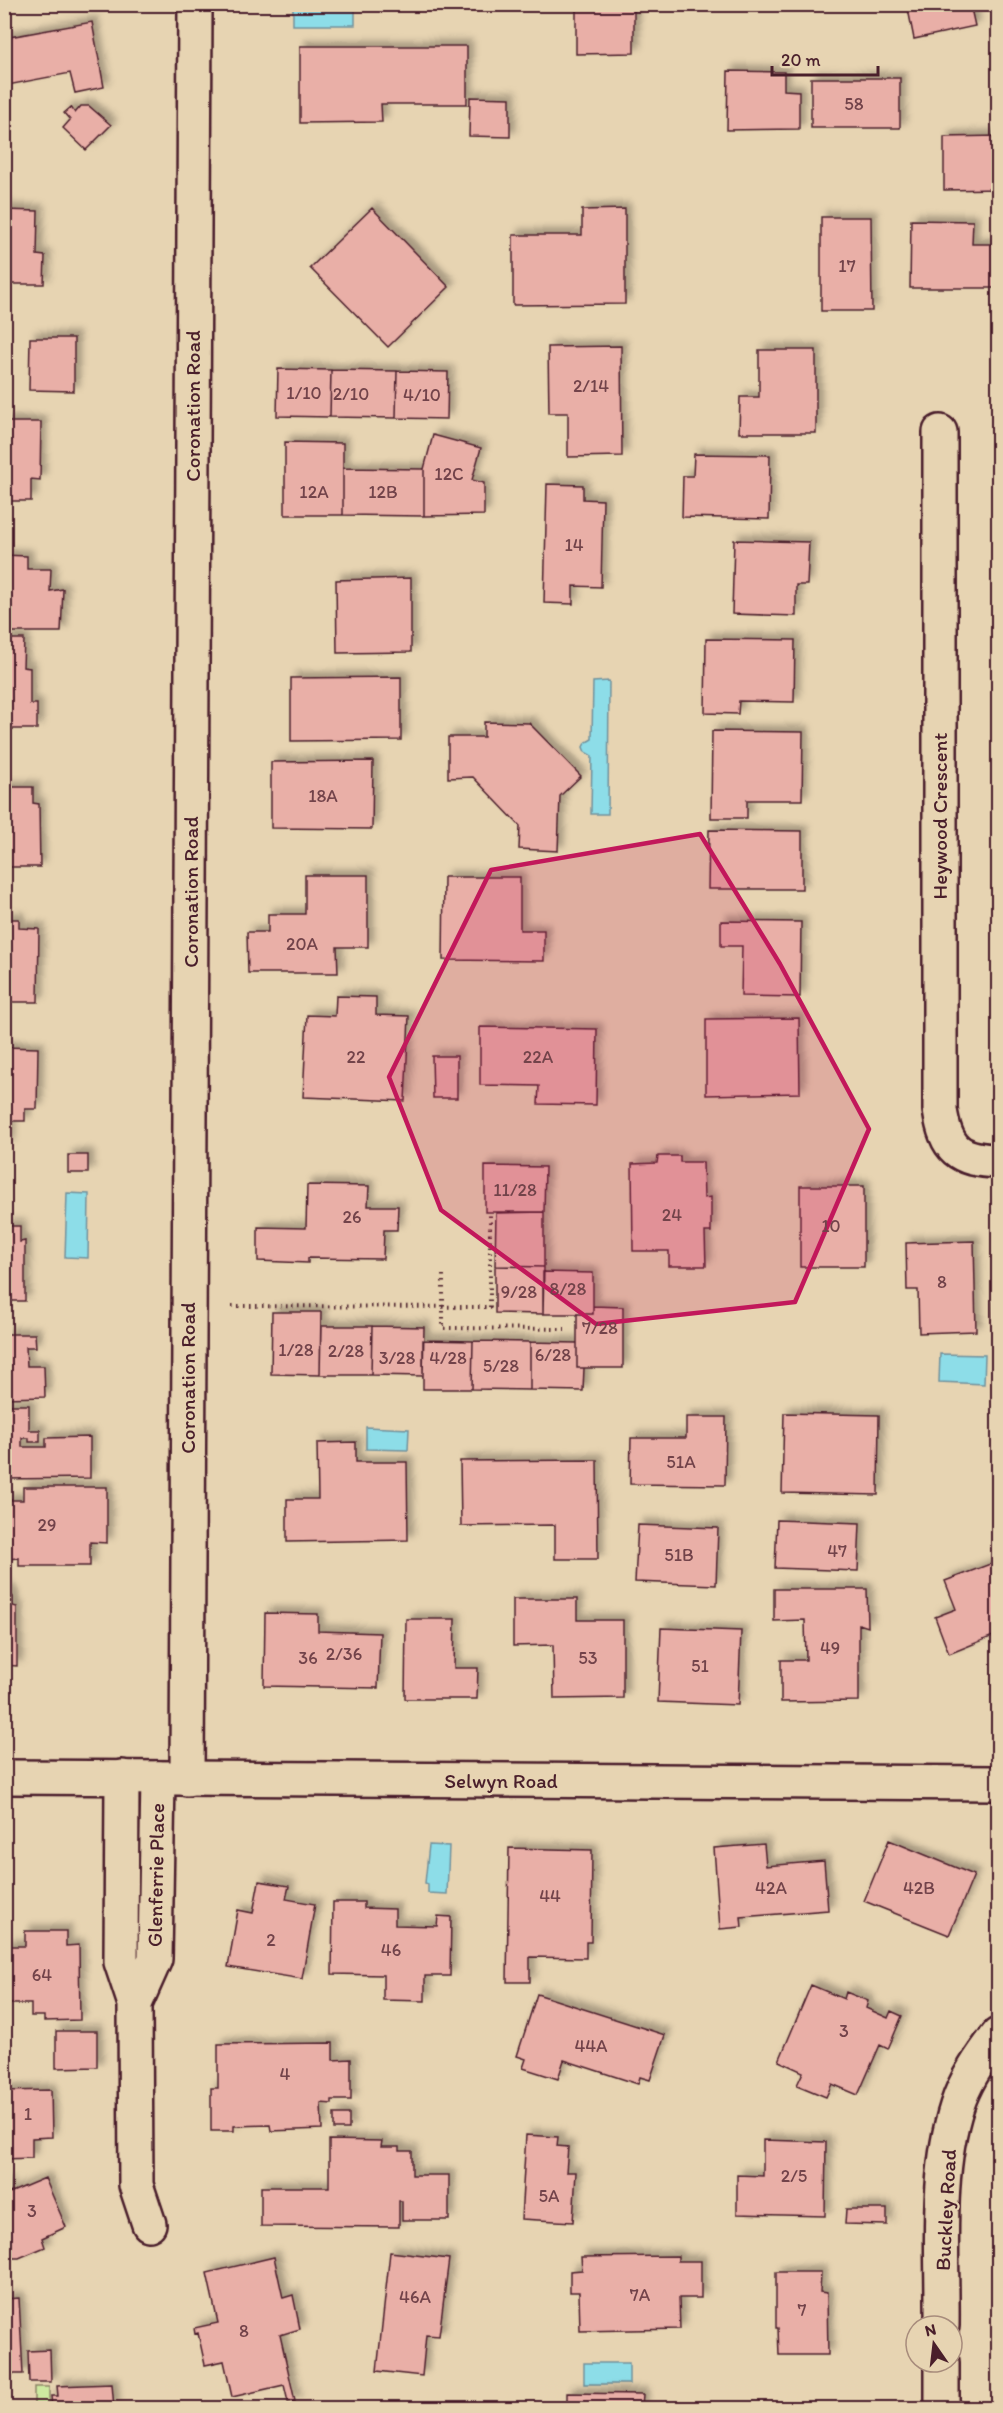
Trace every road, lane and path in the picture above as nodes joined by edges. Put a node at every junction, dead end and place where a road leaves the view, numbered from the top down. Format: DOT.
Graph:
graph roads {
  1 [pos="195,4"];
  2 [pos="940,432"];
  3 [pos="999,1161"];
  4 [pos="490,1212"];
  5 [pos="443,1275"];
  6 [pos="232,1306"];
  7 [pos="443,1307"];
  8 [pos="566,1329"];
  9 [pos="4,1777"];
  10 [pos="122,1777"];
  11 [pos="172,1778"];
  12 [pos="999,1783"];
  13 [pos="135,2004"];
  14 [pos="999,2035"];
  15 [pos="149,2224"];
  16 [pos="942,2314"];
  17 [pos="942,2374"];
  18 [pos="942,2409"];
  1 -- 11 [label="street, Coronation Road"];
  2 -- 3 [label="street, Heywood Crescent"];
  4 -- 7 [label="path"];
  5 -- 7 [label="path"];
  6 -- 7 [label="path"];
  7 -- 8 [label="path"];
  9 -- 10 [label="street, Selwyn Road"];
  10 -- 11 [label="street, Selwyn Road"];
  10 -- 13 [label="street, Glenferrie Place"];
  11 -- 12 [label="street, Selwyn Road"];
  11 -- 13 [label="street, Glenferrie Place"];
  13 -- 15 [label="street, Glenferrie Place"];
  14 -- 16 [label="street, Buckley Road"];
  17 -- 18 [label="street"];
}
